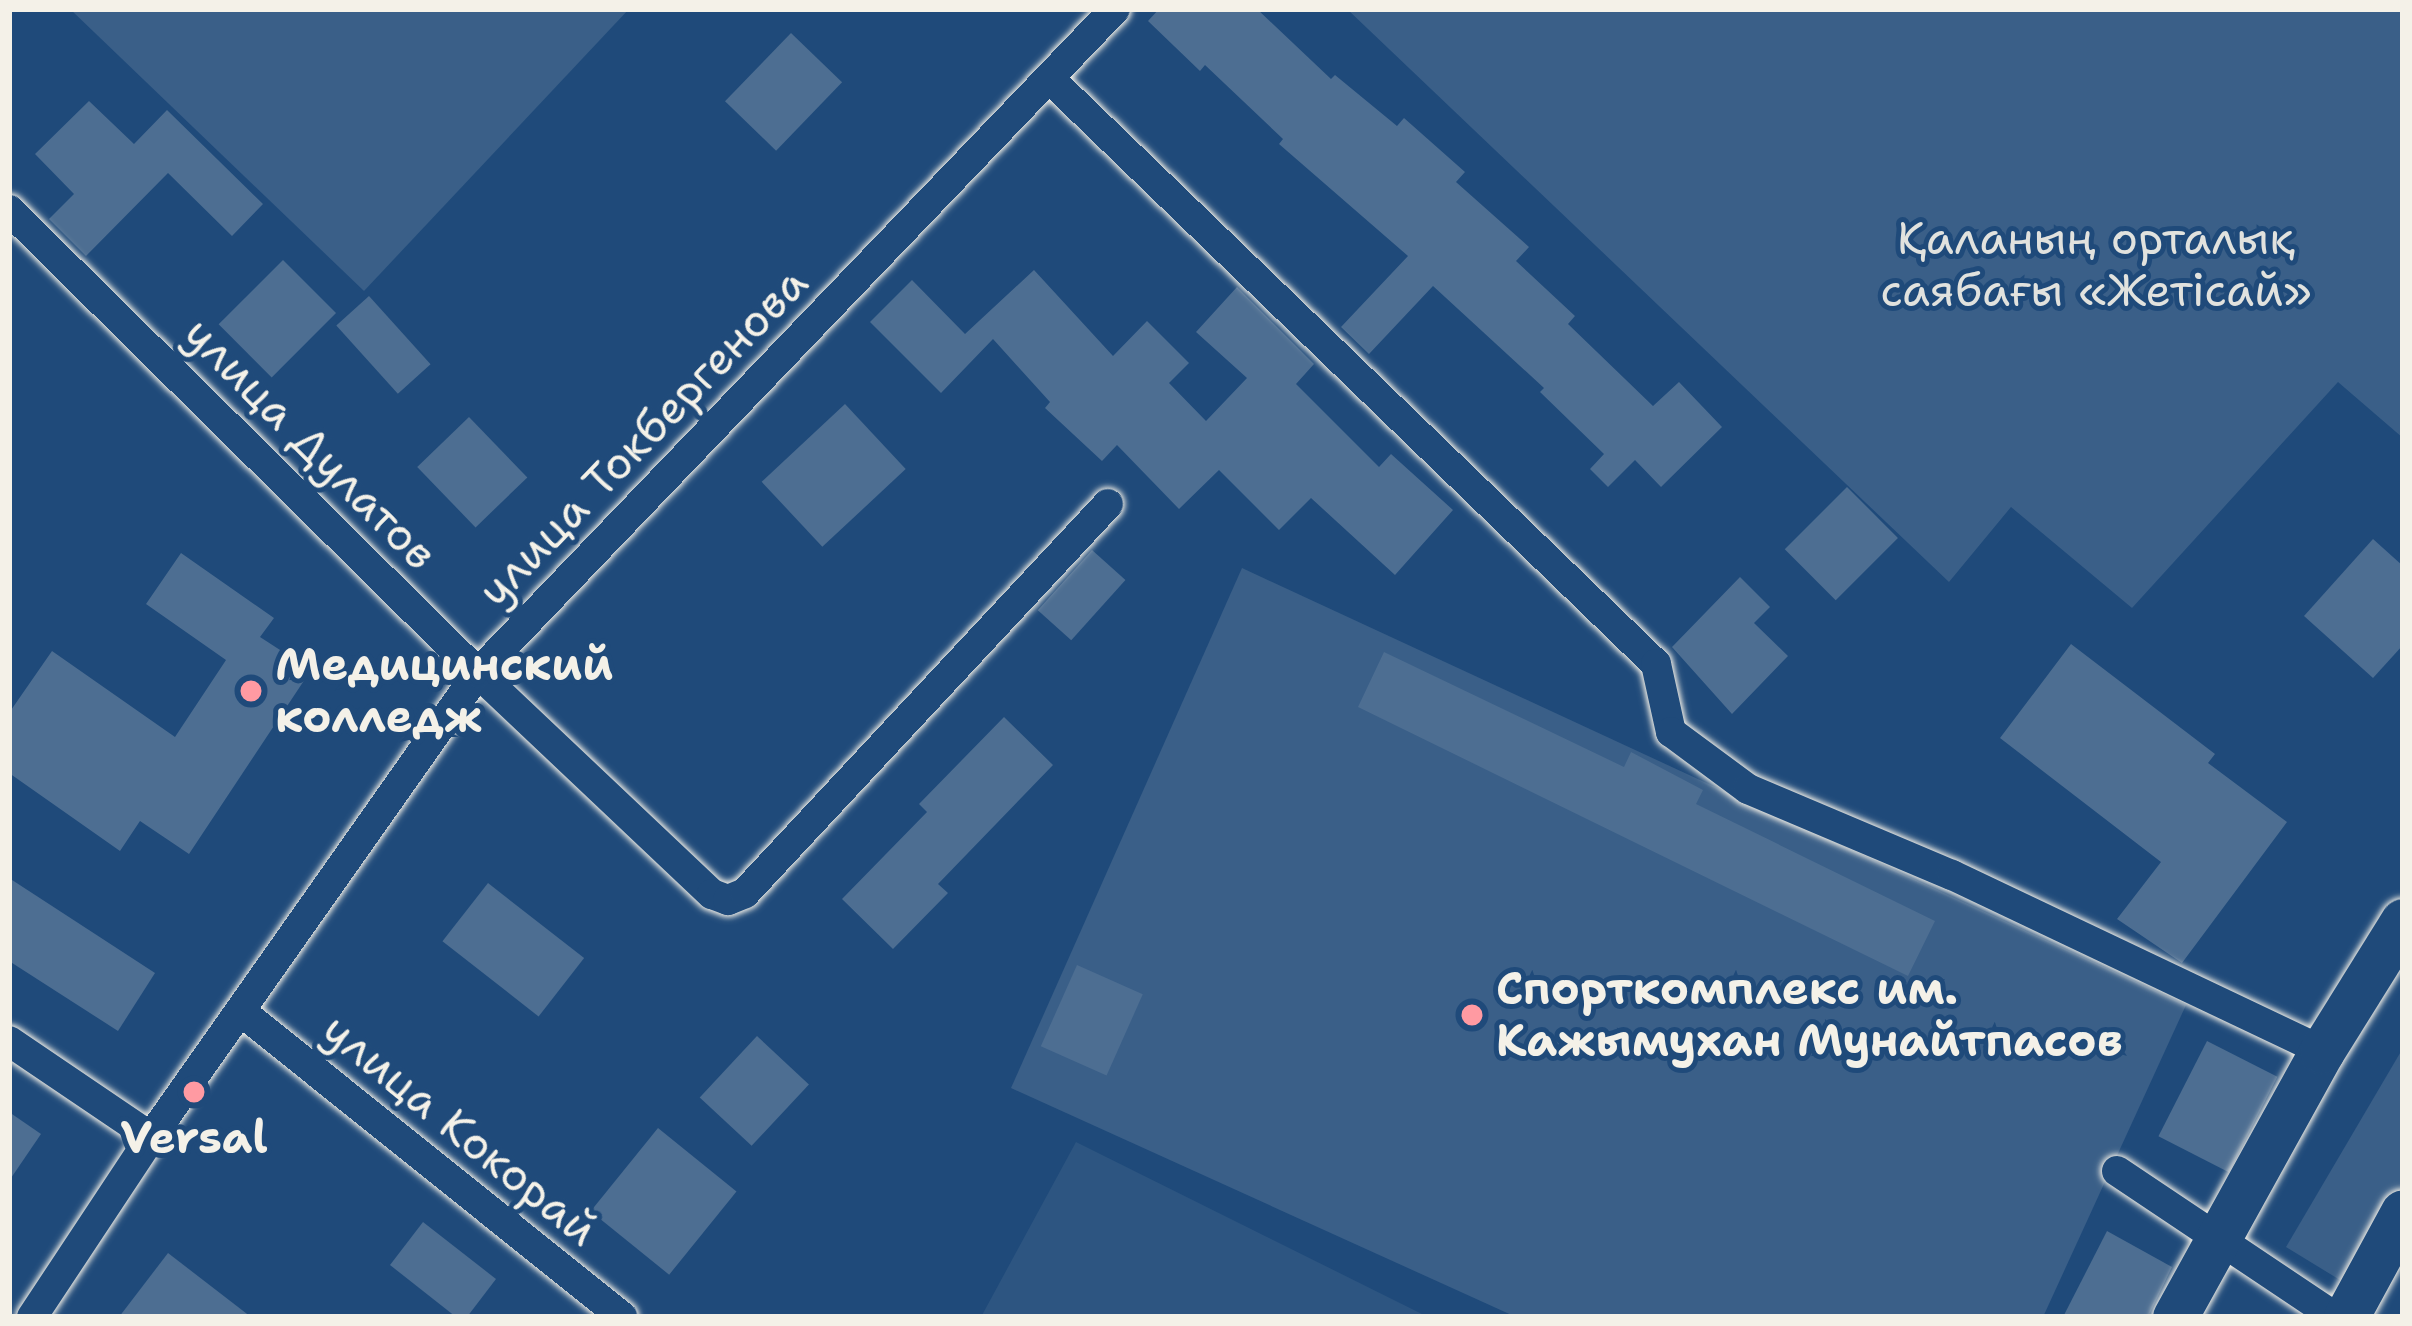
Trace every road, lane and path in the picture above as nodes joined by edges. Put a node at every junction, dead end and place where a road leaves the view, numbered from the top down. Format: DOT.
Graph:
graph roads {
  1 [pos="1115,9"];
  2 [pos="1050,79"];
  3 [pos="9,210"];
  4 [pos="1108,504"];
  5 [pos="478,673"];
  6 [pos="2403,921"];
  7 [pos="242,1013"];
  8 [pos="9,1041"];
  9 [pos="2322,1051"];
  10 [pos="151,1137"];
  11 [pos="2117,1171"];
  12 [pos="2403,1212"];
  13 [pos="2218,1243"];
  14 [pos="32,1317"];
  15 [pos="622,1317"];
  16 [pos="2175,1317"];
  17 [pos="2335,1317"];
  18 [pos="2345,1317"];
  1 -- 2 [label="street, улица Токбергенова"];
  2 -- 5 [label="street, улица Токбергенова"];
  2 -- 9 [label="street"];
  3 -- 5 [label="street, улица Дулатов"];
  4 -- 5 [label="street, улица Дулатов"];
  5 -- 7 [label="street, улица Токбергенова"];
  6 -- 9 [label="street"];
  7 -- 10 [label="street, улица Токбергенова"];
  7 -- 15 [label="street, улица Кокорай"];
  8 -- 10 [label="street"];
  9 -- 13 [label="street"];
  10 -- 14 [label="street, улица Токбергенова"];
  11 -- 13 [label="street"];
  12 -- 18 [label="street"];
  13 -- 16 [label="street"];
  13 -- 17 [label="street"];
}
